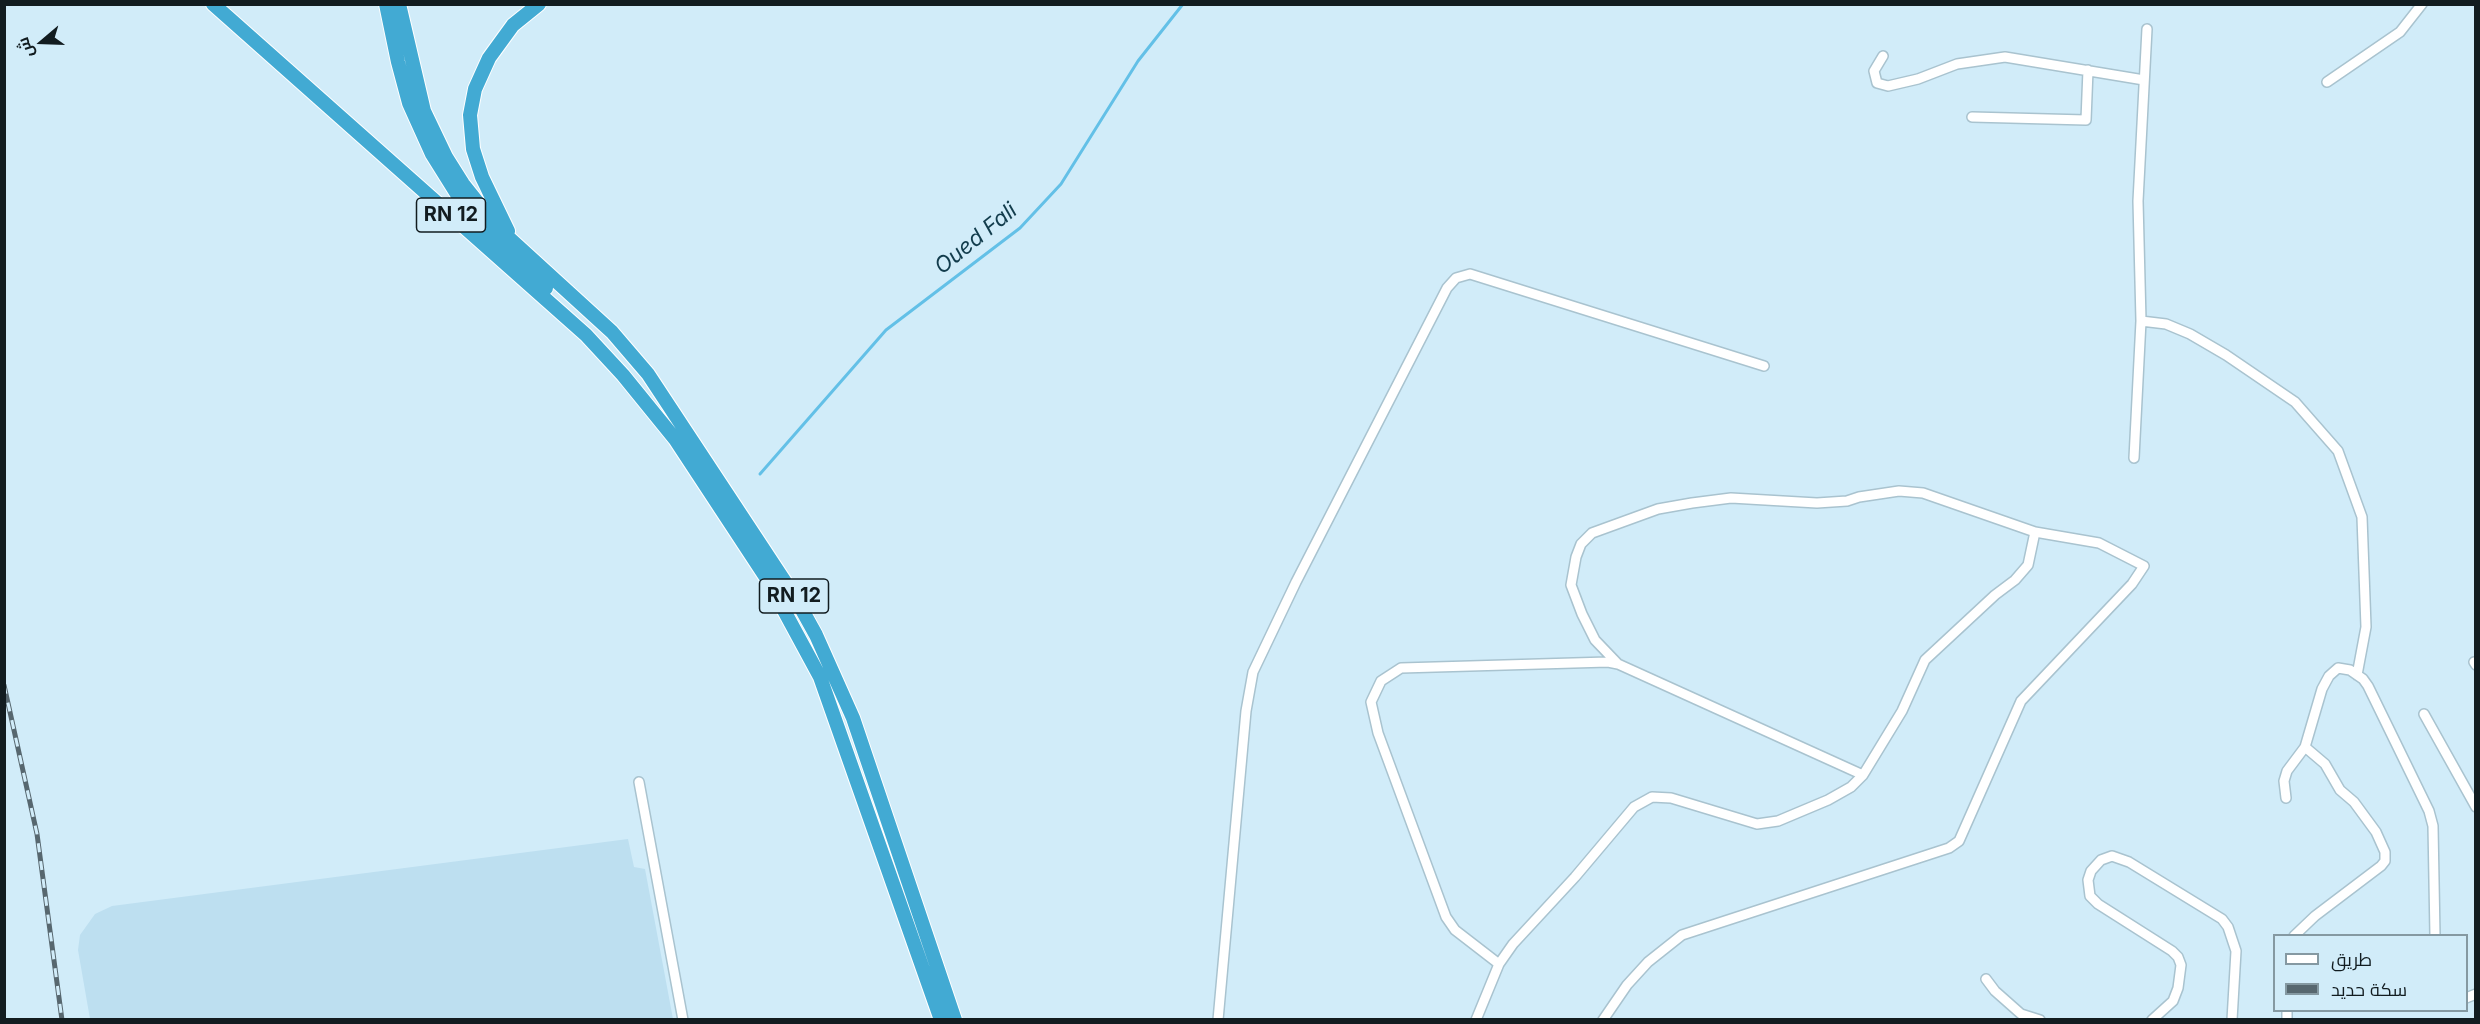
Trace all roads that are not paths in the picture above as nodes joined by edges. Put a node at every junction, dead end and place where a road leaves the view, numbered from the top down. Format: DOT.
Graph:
graph roads {
  1 [pos="213,4"];
  2 [pos="386,4"];
  3 [pos="399,4"];
  4 [pos="539,4"];
  5 [pos="2422,4"];
  6 [pos="2147,29"];
  7 [pos="1883,56"];
  8 [pos="2088,70"];
  9 [pos="2144,80"];
  10 [pos="2327,82"];
  11 [pos="1972,117"];
  12 [pos="515,243"];
  13 [pos="2141,321"];
  14 [pos="1764,366"];
  15 [pos="650,407"];
  16 [pos="2134,458"];
  17 [pos="2035,532"];
  18 [pos="1618,664"];
  19 [pos="2357,675"];
  20 [pos="2424,714"];
  21 [pos="2305,747"];
  22 [pos="1863,775"];
  23 [pos="639,782"];
  24 [pos="2286,798"];
  25 [pos="2475,807"];
  26 [pos="2296,934"];
  27 [pos="2435,934"];
  28 [pos="1499,964"];
  29 [pos="1986,980"];
  30 [pos="683,1020"];
  31 [pos="941,1020"];
  32 [pos="955,1020"];
  33 [pos="1218,1020"];
  34 [pos="1476,1020"];
  35 [pos="1603,1020"];
  36 [pos="2040,1020"];
  37 [pos="2152,1020"];
  38 [pos="2232,1020"];
  1 -- 15 [label="highway, RN 12"];
  2 -- 15 [label="highway"];
  3 -- 12 [label="highway, RN 12"];
  4 -- 12 [label="highway"];
  5 -- 10 [label="street"];
  6 -- 9 [label="street"];
  7 -- 8 [label="street"];
  8 -- 9 [label="street"];
  8 -- 11 [label="street"];
  9 -- 13 [label="street"];
  12 -- 32 [label="highway, RN 12"];
  13 -- 16 [label="street"];
  13 -- 19 [label="street"];
  14 -- 33 [label="street"];
  15 -- 31 [label="highway, RN 12"];
  17 -- 18 [label="street"];
  17 -- 22 [label="street"];
  17 -- 35 [label="street"];
  18 -- 22 [label="street"];
  18 -- 28 [label="street"];
  19 -- 21 [label="street"];
  19 -- 27 [label="street"];
  20 -- 25 [label="street"];
  21 -- 24 [label="street"];
  21 -- 26 [label="street"];
  22 -- 28 [label="street"];
  23 -- 30 [label="street"];
  28 -- 34 [label="street"];
  29 -- 36 [label="street"];
  37 -- 38 [label="street"];
}
